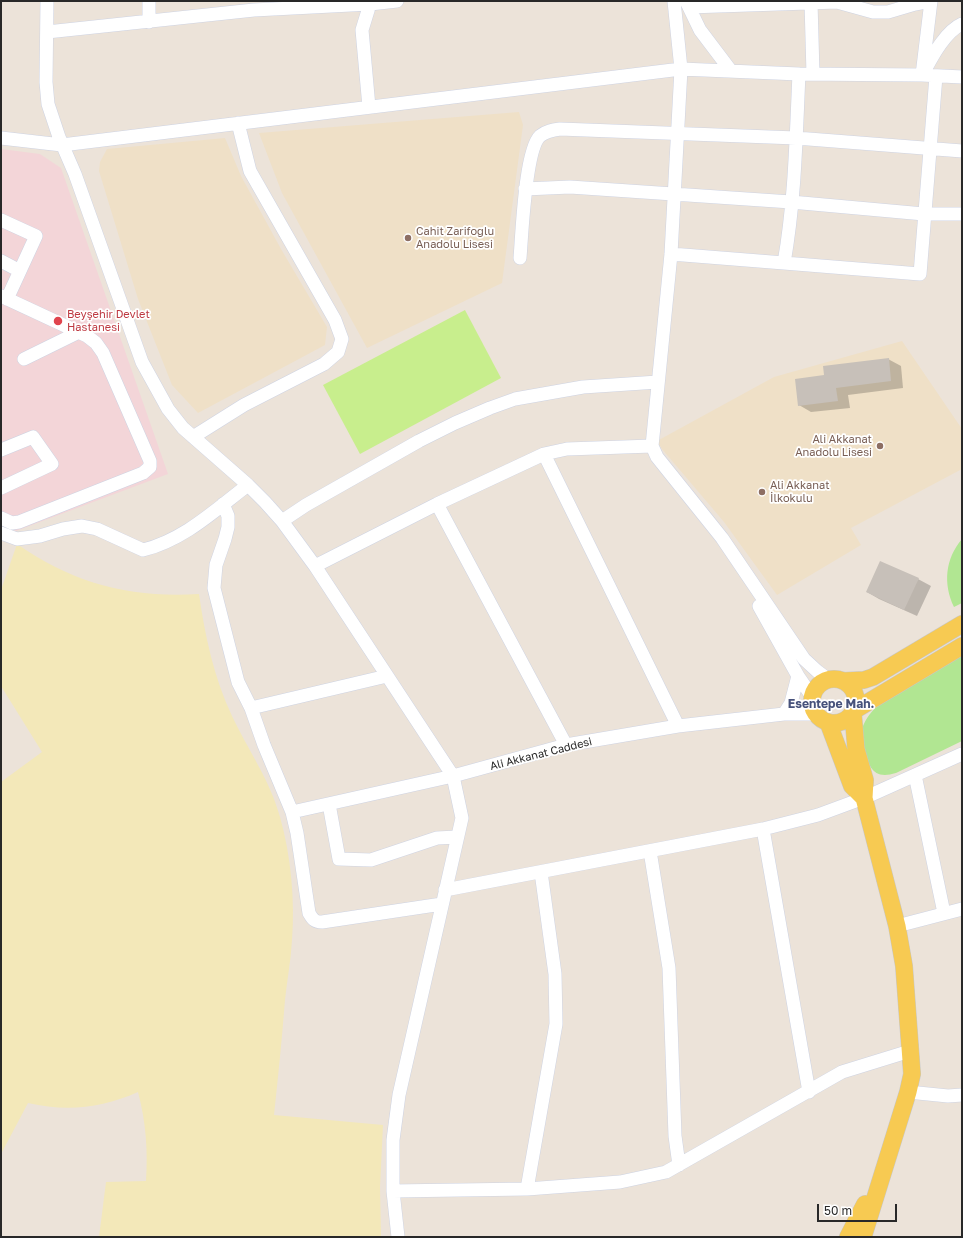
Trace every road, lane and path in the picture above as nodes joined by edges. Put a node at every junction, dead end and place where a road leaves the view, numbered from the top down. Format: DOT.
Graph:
graph roads {
  1 [pos="47,1"];
  2 [pos="150,1"];
  3 [pos="397,1"];
  4 [pos="674,1"];
  5 [pos="838,1"];
  6 [pos="931,1"];
  7 [pos="811,2"];
  8 [pos="372,3"];
  9 [pos="688,4"];
  10 [pos="256,5"];
  11 [pos="149,22"];
  12 [pos="962,24"];
  13 [pos="47,32"];
  14 [pos="681,70"];
  15 [pos="731,71"];
  16 [pos="799,74"];
  17 [pos="813,74"];
  18 [pos="922,75"];
  19 [pos="936,76"];
  20 [pos="962,77"];
  21 [pos="369,107"];
  22 [pos="238,123"];
  23 [pos="677,134"];
  24 [pos="1,138"];
  25 [pos="796,138"];
  26 [pos="62,145"];
  27 [pos="930,148"];
  28 [pos="962,151"];
  29 [pos="525,189"];
  30 [pos="674,195"];
  31 [pos="791,202"];
  32 [pos="924,214"];
  33 [pos="962,214"];
  34 [pos="1,220"];
  35 [pos="671,254"];
  36 [pos="520,258"];
  37 [pos="1,261"];
  38 [pos="784,263"];
  39 [pos="20,271"];
  40 [pos="6,291"];
  41 [pos="79,332"];
  42 [pos="24,359"];
  43 [pos="658,382"];
  44 [pos="193,437"];
  45 [pos="652,446"];
  46 [pos="1,450"];
  47 [pos="544,454"];
  48 [pos="248,485"];
  49 [pos="1,488"];
  50 [pos="223,504"];
  51 [pos="437,504"];
  52 [pos="1,518"];
  53 [pos="282,521"];
  54 [pos="1,533"];
  55 [pos="722,538"];
  56 [pos="315,566"];
  57 [pos="962,624"];
  58 [pos="962,646"];
  59 [pos="387,676"];
  60 [pos="798,676"];
  61 [pos="836,681"];
  62 [pos="813,698"];
  63 [pos="251,708"];
  64 [pos="854,712"];
  65 [pos="784,714"];
  66 [pos="822,718"];
  67 [pos="678,726"];
  68 [pos="566,745"];
  69 [pos="962,754"];
  70 [pos="914,775"];
  71 [pos="454,776"];
  72 [pos="864,798"];
  73 [pos="329,804"];
  74 [pos="292,812"];
  75 [pos="763,829"];
  76 [pos="457,837"];
  77 [pos="650,851"];
  78 [pos="541,872"];
  79 [pos="445,890"];
  80 [pos="442,904"];
  81 [pos="962,909"];
  82 [pos="944,913"];
  83 [pos="897,926"];
  84 [pos="910,1051"];
  85 [pos="809,1092"];
  86 [pos="908,1092"];
  87 [pos="962,1095"];
  88 [pos="890,1154"];
  89 [pos="679,1165"];
  90 [pos="527,1189"];
  91 [pos="393,1191"];
  92 [pos="398,1237"];
  93 [pos="848,1237"];
  94 [pos="863,1237"];
  1 -- 13 [label="street"];
  2 -- 11 [label="street"];
  3 -- 8 [label="street"];
  4 -- 14 [label="street"];
  5 -- 6 [label="street"];
  5 -- 7 [label="street"];
  6 -- 18 [label="street"];
  7 -- 9 [label="street"];
  7 -- 17 [label="street"];
  8 -- 10 [label="street"];
  8 -- 21 [label="street"];
  9 -- 15 [label="street"];
  10 -- 11 [label="street"];
  11 -- 13 [label="street"];
  12 -- 18 [label="street"];
  13 -- 26 [label="street"];
  14 -- 15 [label="street"];
  14 -- 21 [label="street"];
  14 -- 23 [label="street"];
  15 -- 16 [label="street"];
  16 -- 17 [label="street"];
  16 -- 25 [label="street"];
  17 -- 18 [label="street"];
  18 -- 19 [label="street"];
  19 -- 20 [label="street"];
  19 -- 27 [label="street"];
  21 -- 22 [label="street"];
  22 -- 26 [label="street"];
  22 -- 44 [label="street"];
  23 -- 25 [label="street"];
  23 -- 29 [label="street"];
  23 -- 30 [label="street"];
  24 -- 26 [label="street"];
  25 -- 27 [label="street"];
  25 -- 31 [label="street"];
  26 -- 44 [label="street"];
  27 -- 28 [label="street"];
  27 -- 32 [label="street"];
  29 -- 30 [label="street"];
  29 -- 36 [label="street"];
  30 -- 31 [label="street"];
  30 -- 35 [label="street"];
  31 -- 32 [label="street"];
  31 -- 38 [label="street"];
  32 -- 33 [label="street"];
  32 -- 38 [label="street"];
  34 -- 39 [label="street"];
  35 -- 38 [label="street"];
  35 -- 43 [label="street"];
  37 -- 39 [label="street"];
  39 -- 40 [label="street"];
  40 -- 41 [label="street"];
  41 -- 42 [label="street"];
  41 -- 52 [label="street"];
  43 -- 45 [label="street"];
  43 -- 53 [label="street"];
  44 -- 48 [label="street"];
  45 -- 47 [label="street"];
  45 -- 55 [label="street"];
  46 -- 49 [label="street"];
  47 -- 51 [label="street"];
  47 -- 67 [label="street"];
  48 -- 50 [label="street"];
  48 -- 53 [label="street"];
  50 -- 54 [label="street"];
  50 -- 63 [label="street"];
  51 -- 56 [label="street"];
  51 -- 68 [label="street"];
  53 -- 56 [label="street"];
  55 -- 60 [label="street"];
  55 -- 61 [label="street"];
  56 -- 59 [label="street"];
  57 -- 61 [label="main road"];
  58 -- 64 [label="main road"];
  59 -- 63 [label="street"];
  59 -- 71 [label="street"];
  60 -- 62 [label="street"];
  60 -- 65 [label="street"];
  61 -- 62 [label="main road"];
  61 -- 64 [label="main road"];
  62 -- 66 [label="main road"];
  63 -- 74 [label="street"];
  64 -- 66 [label="main road"];
  64 -- 72 [label="main road"];
  65 -- 66 [label="street, Ali Akkanat Caddesi"];
  65 -- 67 [label="street, Ali Akkanat Caddesi"];
  66 -- 72 [label="main road"];
  67 -- 68 [label="street, Ali Akkanat Caddesi"];
  68 -- 71 [label="street, Ali Akkanat Caddesi"];
  69 -- 70 [label="street"];
  70 -- 72 [label="street"];
  70 -- 82 [label="street"];
  71 -- 73 [label="street, Ali Akkanat Caddesi"];
  71 -- 76 [label="street"];
  72 -- 75 [label="street"];
  72 -- 83 [label="main road"];
  73 -- 74 [label="street, Ali Akkanat Caddesi"];
  73 -- 76 [label="street"];
  74 -- 80 [label="street"];
  75 -- 77 [label="street"];
  75 -- 85 [label="street"];
  76 -- 79 [label="street"];
  77 -- 78 [label="street"];
  77 -- 89 [label="street"];
  78 -- 79 [label="street"];
  78 -- 90 [label="street"];
  79 -- 80 [label="street"];
  80 -- 91 [label="street"];
  81 -- 82 [label="street"];
  82 -- 83 [label="street"];
  83 -- 84 [label="main road"];
  84 -- 85 [label="street"];
  84 -- 86 [label="main road"];
  85 -- 89 [label="street"];
  86 -- 87 [label="street"];
  86 -- 88 [label="main road"];
  88 -- 93 [label="main road"];
  88 -- 94 [label="main road"];
  89 -- 90 [label="street"];
  90 -- 91 [label="street"];
  91 -- 92 [label="street"];
}
